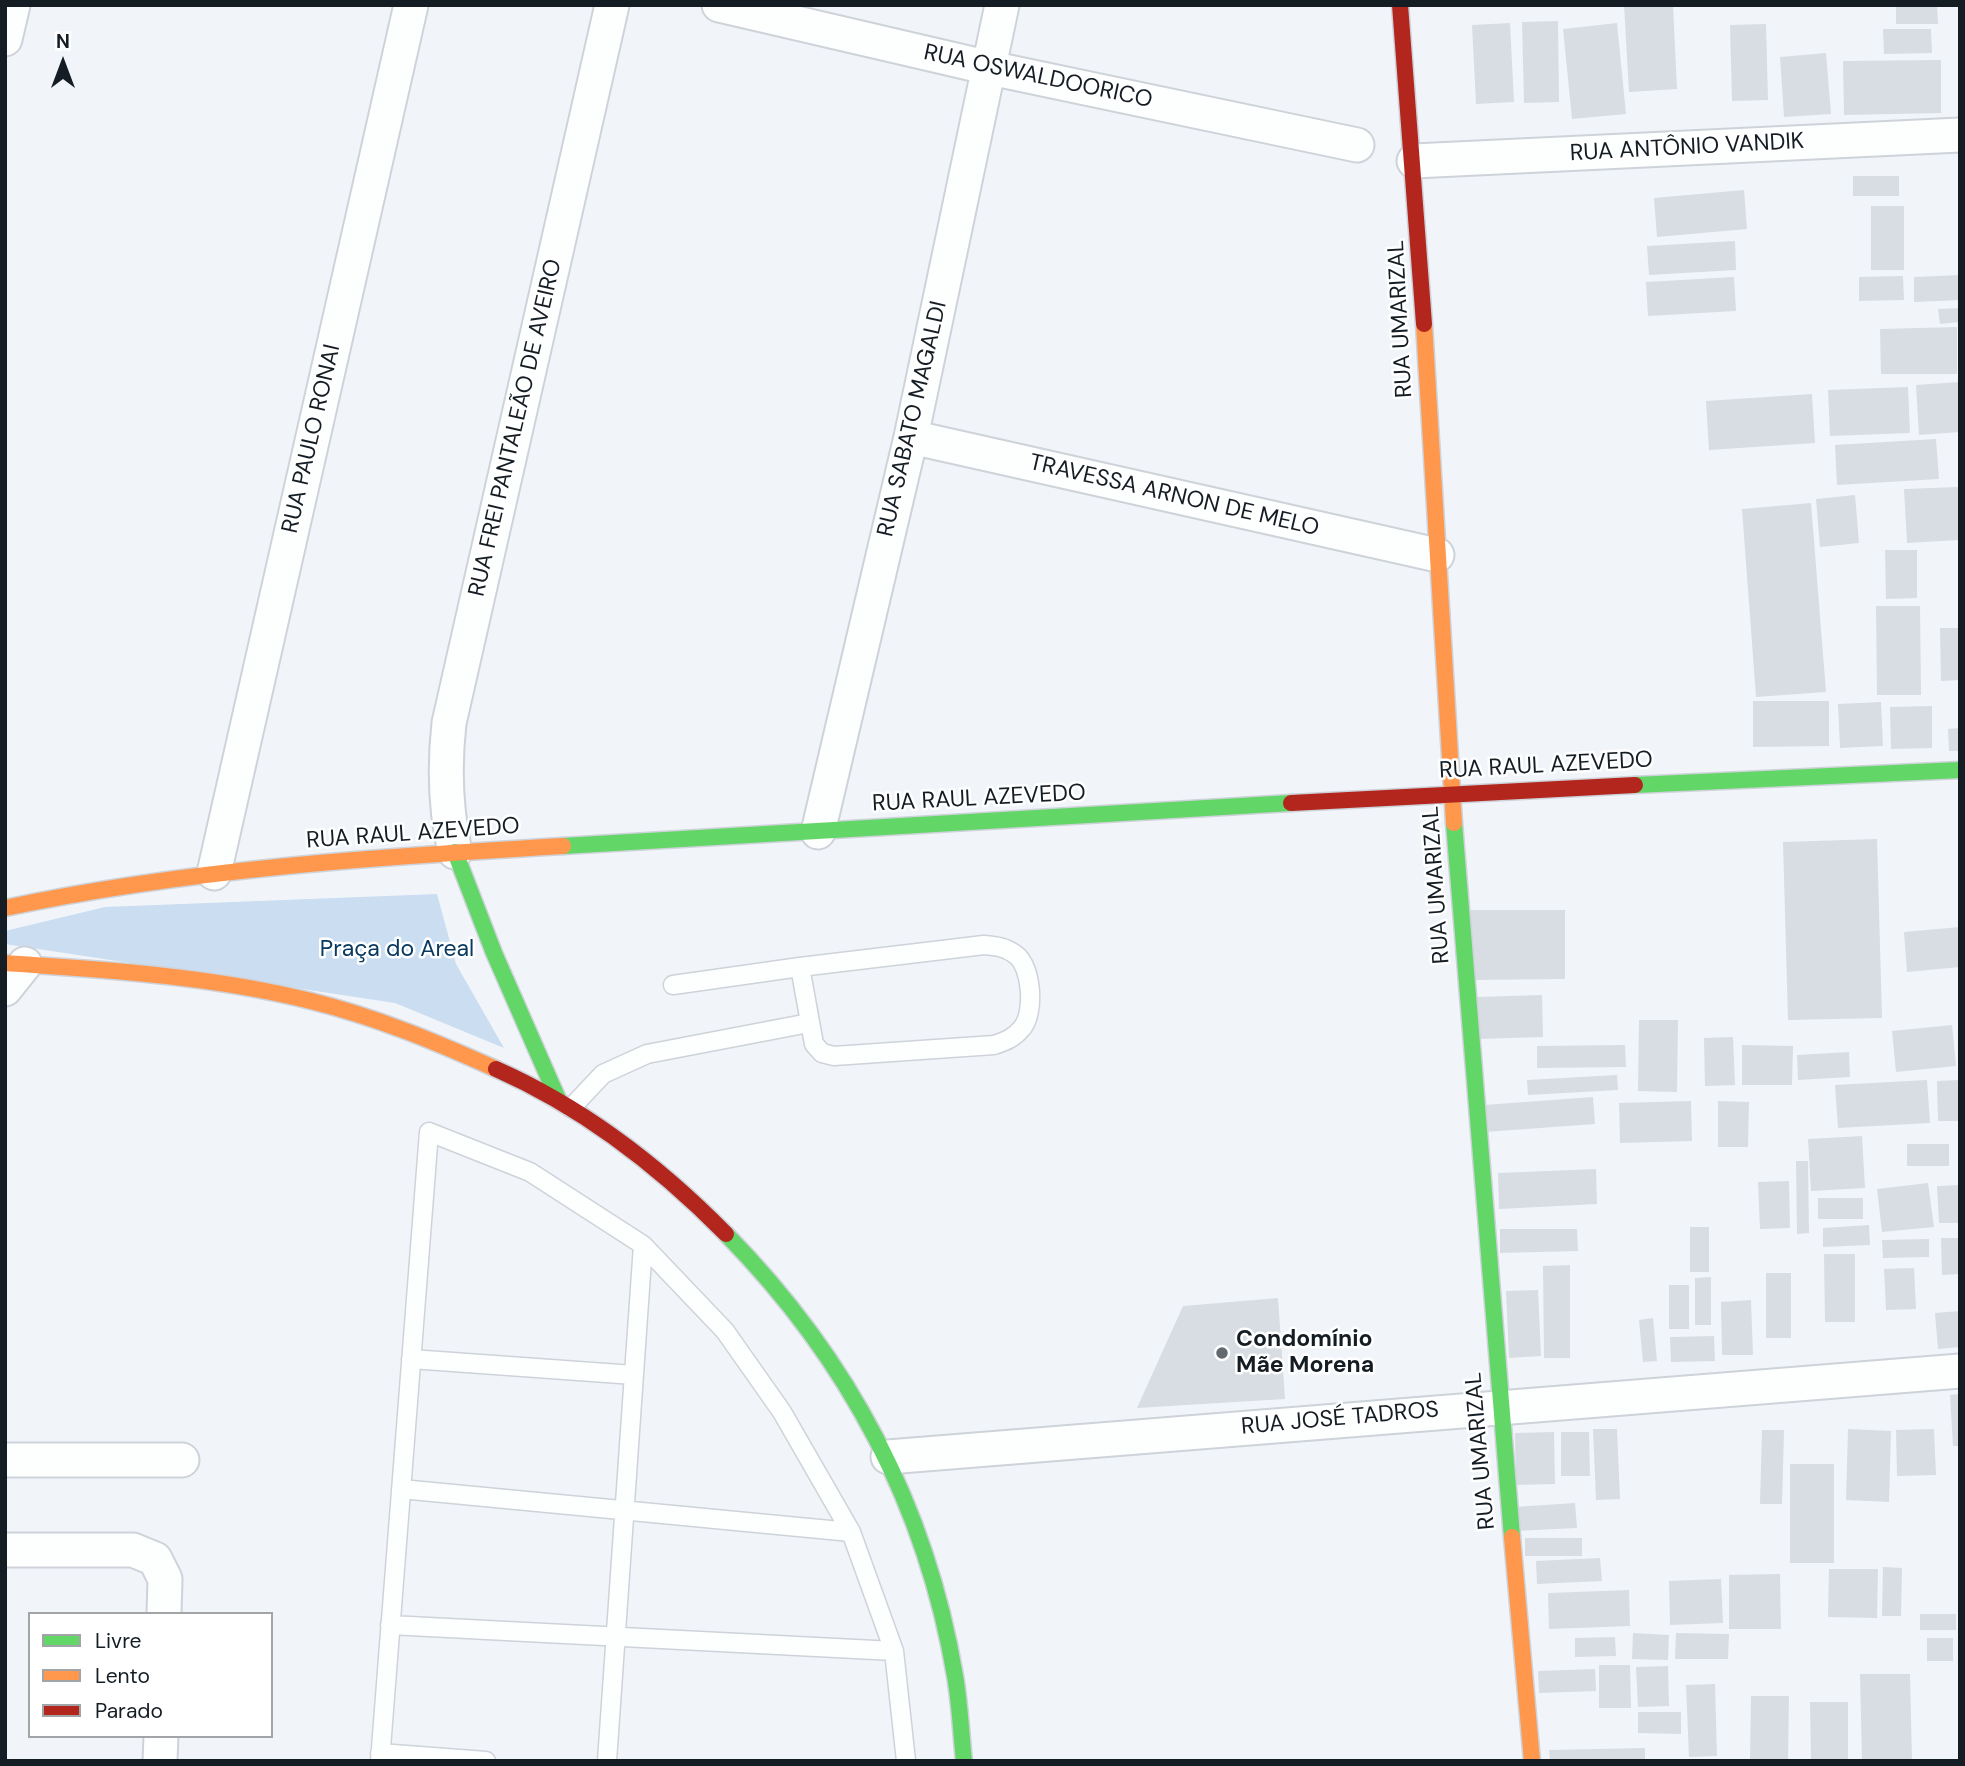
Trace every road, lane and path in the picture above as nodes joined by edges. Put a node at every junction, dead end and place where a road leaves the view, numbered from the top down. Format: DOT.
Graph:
graph roads {
  1 [pos="13,5"];
  2 [pos="411,5"];
  3 [pos="611,5"];
  4 [pos="719,5"];
  5 [pos="1002,5"];
  6 [pos="1400,5"];
  7 [pos="5,39"];
  8 [pos="990,68"];
  9 [pos="1960,135"];
  10 [pos="1357,145"];
  11 [pos="1414,161"];
  12 [pos="911,437"];
  13 [pos="1437,555"];
  14 [pos="1960,770"];
  15 [pos="1452,793"];
  16 [pos="818,832"];
  17 [pos="454,852"];
  18 [pos="214,873"];
  19 [pos="5,908"];
  20 [pos="800,967"];
  21 [pos="12,972"];
  22 [pos="673,985"];
  23 [pos="809,1023"];
  24 [pos="565,1103"];
  25 [pos="643,1245"];
  26 [pos="411,1359"];
  27 [pos="1960,1371"];
  28 [pos="634,1375"];
  29 [pos="1499,1406"];
  30 [pos="888,1457"];
  31 [pos="5,1460"];
  32 [pos="182,1460"];
  33 [pos="401,1489"];
  34 [pos="625,1509"];
  35 [pos="851,1532"];
  36 [pos="5,1550"];
  37 [pos="164,1612"];
  38 [pos="390,1625"];
  39 [pos="616,1638"];
  40 [pos="894,1651"];
  41 [pos="161,1738"];
  42 [pos="380,1757"];
  43 [pos="160,1761"];
  44 [pos="486,1761"];
  45 [pos="607,1761"];
  46 [pos="906,1761"];
  47 [pos="964,1761"];
  48 [pos="1532,1761"];
  1 -- 7 [label="street"];
  2 -- 18 [label="street, RUA PAULO RONAI"];
  3 -- 17 [label="street, RUA FREI PANTALEÃO DE AVEIRO"];
  4 -- 8 [label="street, RUA OSWALDOORICO"];
  5 -- 8 [label="street, RUA SABATO MAGALDI"];
  6 -- 11 [label="street, RUA UMARIZAL"];
  8 -- 10 [label="street, RUA OSWALDOORICO"];
  8 -- 12 [label="street, RUA SABATO MAGALDI"];
  9 -- 11 [label="street, RUA ANTÔNIO VANDIK"];
  11 -- 13 [label="street, RUA UMARIZAL"];
  12 -- 13 [label="street, TRAVESSA ARNON DE MELO"];
  12 -- 16 [label="street, RUA SABATO MAGALDI"];
  13 -- 15 [label="street, RUA UMARIZAL"];
  14 -- 15 [label="street, RUA RAUL AZEVEDO"];
  15 -- 16 [label="street, RUA RAUL AZEVEDO"];
  15 -- 29 [label="street, RUA UMARIZAL"];
  16 -- 17 [label="street, RUA RAUL AZEVEDO"];
  17 -- 18 [label="street, RUA RAUL AZEVEDO"];
  17 -- 24 [label="street"];
  18 -- 19 [label="street, RUA RAUL AZEVEDO"];
  20 -- 22 [label="lane"];
  20 -- 23 [label="lane"];
  20 -- 23 [label="lane"];
  21 -- 24 [label="street"];
  23 -- 24 [label="lane"];
  24 -- 30 [label="street"];
  25 -- 26 [label="lane"];
  25 -- 28 [label="lane"];
  25 -- 35 [label="lane"];
  26 -- 28 [label="lane"];
  26 -- 33 [label="lane"];
  27 -- 29 [label="street, RUA JOSÉ TADROS"];
  28 -- 34 [label="lane"];
  29 -- 30 [label="street, RUA JOSÉ TADROS"];
  29 -- 48 [label="street, RUA UMARIZAL"];
  30 -- 47 [label="street"];
  31 -- 32 [label="street"];
  33 -- 34 [label="lane"];
  33 -- 38 [label="lane"];
  34 -- 35 [label="lane"];
  34 -- 39 [label="lane"];
  35 -- 40 [label="lane"];
  36 -- 37 [label="street"];
  38 -- 39 [label="lane"];
  38 -- 42 [label="lane"];
  39 -- 40 [label="lane"];
  39 -- 45 [label="lane"];
  40 -- 46 [label="lane"];
  41 -- 43 [label="street"];
  42 -- 44 [label="lane"];
}
